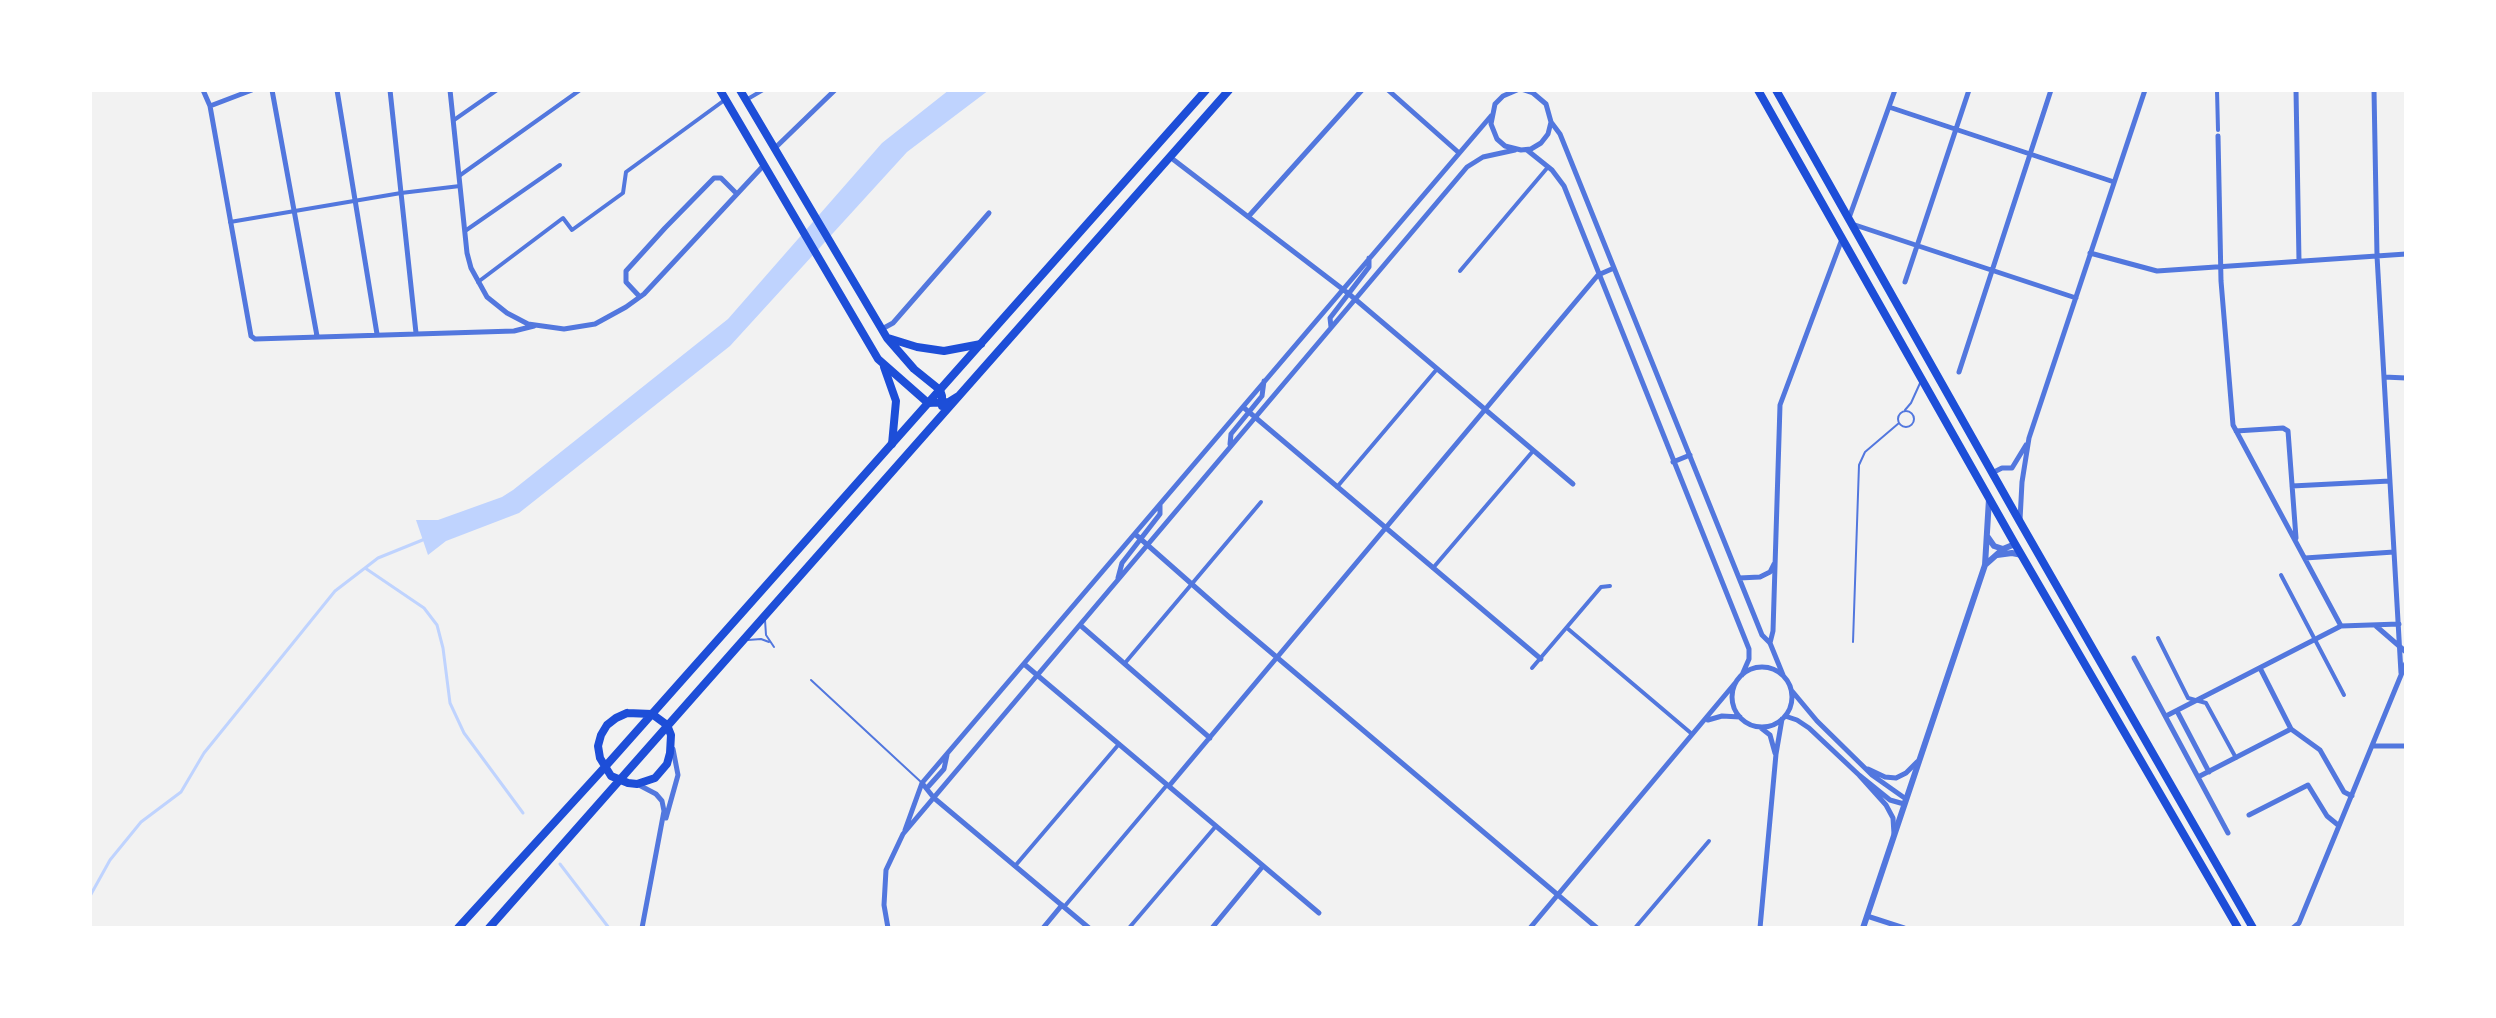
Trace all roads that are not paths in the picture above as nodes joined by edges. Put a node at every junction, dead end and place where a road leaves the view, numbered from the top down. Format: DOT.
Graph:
graph roads {
  1 [pos="203,90"];
  2 [pos="252,90"];
  3 [pos="272,90"];
  4 [pos="337,90"];
  5 [pos="390,90"];
  6 [pos="450,90"];
  7 [pos="497,90"];
  8 [pos="580,90"];
  9 [pos="720,90"];
  10 [pos="740,90"];
  11 [pos="763,90"];
  12 [pos="835,90"];
  13 [pos="1206,90"];
  14 [pos="1229,90"];
  15 [pos="1362,90"];
  16 [pos="1388,90"];
  17 [pos="1517,90"];
  18 [pos="1524,90"];
  19 [pos="1542,90"];
  20 [pos="1758,90"];
  21 [pos="1776,90"];
  22 [pos="1895,90"];
  23 [pos="1969,90"];
  24 [pos="2051,90"];
  25 [pos="2145,90"];
  26 [pos="2217,90"];
  27 [pos="2296,90"];
  28 [pos="2374,90"];
  29 [pos="1503,93"];
  30 [pos="726,99"];
  31 [pos="746,100"];
  32 [pos="1546,104"];
  33 [pos="210,106"];
  34 [pos="1889,107"];
  35 [pos="1491,116"];
  36 [pos="453,120"];
  37 [pos="1551,122"];
  38 [pos="1956,129"];
  39 [pos="2218,133"];
  40 [pos="774,149"];
  41 [pos="1515,150"];
  42 [pos="1527,150"];
  43 [pos="1458,152"];
  44 [pos="2030,154"];
  45 [pos="1170,157"];
  46 [pos="560,165"];
  47 [pos="764,165"];
  48 [pos="1548,167"];
  49 [pos="459,176"];
  50 [pos="2114,182"];
  51 [pos="460,186"];
  52 [pos="401,193"];
  53 [pos="737,194"];
  54 [pos="354,200"];
  55 [pos="294,211"];
  56 [pos="989,213"];
  57 [pos="1248,217"];
  58 [pos="1850,221"];
  59 [pos="230,222"];
  60 [pos="465,231"];
  61 [pos="1842,239"];
  62 [pos="1918,245"];
  63 [pos="2090,253"];
  64 [pos="2406,254"];
  65 [pos="2377,256"];
  66 [pos="1369,258"];
  67 [pos="2299,261"];
  68 [pos="2222,266"];
  69 [pos="1614,268"];
  70 [pos="1991,270"];
  71 [pos="1460,271"];
  72 [pos="1598,275"];
  73 [pos="477,282"];
  74 [pos="1905,282"];
  75 [pos="1342,289"];
  76 [pos="1349,294"];
  77 [pos="640,297"];
  78 [pos="2076,298"];
  79 [pos="1355,299"];
  80 [pos="536,325"];
  81 [pos="1331,327"];
  82 [pos="882,329"];
  83 [pos="417,333"];
  84 [pos="377,334"];
  85 [pos="317,336"];
  86 [pos="887,338"];
  87 [pos="981,344"];
  88 [pos="882,363"];
  89 [pos="1437,369"];
  90 [pos="1959,372"];
  91 [pos="2384,377"];
  92 [pos="2406,378"];
  93 [pos="1921,379"];
  94 [pos="1264,381"];
  95 [pos="940,390"];
  96 [pos="957,397"];
  97 [pos="928,403"];
  98 [pos="942,403"];
  99 [pos="1243,407"];
  100 [pos="1485,410"];
  101 [pos="1248,412"];
  102 [pos="1904,412"];
  103 [pos="938,418"];
  104 [pos="1255,418"];
  105 [pos="1899,423"];
  106 [pos="2236,431"];
  107 [pos="2029,438"];
  108 [pos="892,444"];
  109 [pos="1230,446"];
  110 [pos="1533,451"];
  111 [pos="1690,455"];
  112 [pos="1673,462"];
  113 [pos="2012,468"];
  114 [pos="1992,473"];
  115 [pos="2390,481"];
  116 [pos="2022,483"];
  117 [pos="1573,484"];
  118 [pos="2292,486"];
  119 [pos="1337,487"];
  120 [pos="1989,499"];
  121 [pos="1261,502"];
  122 [pos="1161,503"];
  123 [pos="2293,505"];
  124 [pos="2279,510"];
  125 [pos="2020,522"];
  126 [pos="1386,528"];
  127 [pos="1986,533"];
  128 [pos="1134,534"];
  129 [pos="1141,540"];
  130 [pos="2296,542"];
  131 [pos="2015,544"];
  132 [pos="1146,545"];
  133 [pos="2003,549"];
  134 [pos="2394,552"];
  135 [pos="2022,555"];
  136 [pos="1996,556"];
  137 [pos="2305,558"];
  138 [pos="1775,563"];
  139 [pos="1985,565"];
  140 [pos="1433,568"];
  141 [pos="2281,575"];
  142 [pos="1739,578"];
  143 [pos="1117,581"];
  144 [pos="1191,584"];
  145 [pos="1610,586"];
  146 [pos="766,613"];
  147 [pos="2399,624"];
  148 [pos="1080,625"];
  149 [pos="2341,626"];
  150 [pos="2375,626"];
  151 [pos="1567,628"];
  152 [pos="2158,638"];
  153 [pos="2315,640"];
  154 [pos="740,642"];
  155 [pos="769,642"];
  156 [pos="1853,642"];
  157 [pos="1770,643"];
  158 [pos="774,647"];
  159 [pos="2403,651"];
  160 [pos="1278,657"];
  161 [pos="1541,658"];
  162 [pos="2134,658"];
  163 [pos="1125,663"];
  164 [pos="2406,663"];
  165 [pos="1024,664"];
  166 [pos="1532,668"];
  167 [pos="2260,668"];
  168 [pos="2401,673"];
  169 [pos="1038,675"];
  170 [pos="1742,675"];
  171 [pos="1783,675"];
  172 [pos="811,680"];
  173 [pos="1736,682"];
  174 [pos="1792,691"];
  175 [pos="2344,695"];
  176 [pos="2197,700"];
  177 [pos="2177,711"];
  178 [pos="652,714"];
  179 [pos="2166,716"];
  180 [pos="1740,717"];
  181 [pos="1784,718"];
  182 [pos="1706,721"];
  183 [pos="668,725"];
  184 [pos="1756,726"];
  185 [pos="2291,729"];
  186 [pos="1694,735"];
  187 [pos="1210,738"];
  188 [pos="671,742"];
  189 [pos="1119,744"];
  190 [pos="2372,746"];
  191 [pos="2406,746"];
  192 [pos="947,754"];
  193 [pos="1776,754"];
  194 [pos="2236,758"];
  195 [pos="1920,759"];
  196 [pos="604,768"];
  197 [pos="1866,768"];
  198 [pos="2209,771"];
  199 [pos="1859,775"];
  200 [pos="2198,777"];
  201 [pos="618,780"];
  202 [pos="922,783"];
  203 [pos="637,784"];
  204 [pos="1168,786"];
  205 [pos="927,788"];
  206 [pos="2352,796"];
  207 [pos="934,798"];
  208 [pos="1905,802"];
  209 [pos="2249,815"];
  210 [pos="2338,825"];
  211 [pos="1216,826"];
  212 [pos="2229,833"];
  213 [pos="660,834"];
  214 [pos="903,834"];
  215 [pos="1894,835"];
  216 [pos="1709,841"];
  217 [pos="1015,866"];
  218 [pos="1263,866"];
  219 [pos="1558,895"];
  220 [pos="1063,906"];
  221 [pos="1319,913"];
  222 [pos="1867,916"];
  223 [pos="2300,925"];
  224 [pos="458,928"];
  225 [pos="489,928"];
  226 [pos="642,928"];
  227 [pos="888,928"];
  228 [pos="1043,928"];
  229 [pos="1089,928"];
  230 [pos="1129,928"];
  231 [pos="1212,928"];
  232 [pos="1530,928"];
  233 [pos="1597,928"];
  234 [pos="1635,928"];
  235 [pos="1760,928"];
  236 [pos="1863,928"];
  237 [pos="1904,928"];
  238 [pos="2238,928"];
  239 [pos="2253,928"];
  240 [pos="2293,928"];
  1 -- 33 [label="street"];
  2 -- 33 [label="street"];
  3 -- 55 [label="street"];
  4 -- 54 [label="street"];
  5 -- 52 [label="street"];
  6 -- 36 [label="street"];
  7 -- 36 [label="street"];
  8 -- 49 [label="street"];
  9 -- 30 [label="main road"];
  10 -- 31 [label="main road"];
  11 -- 31 [label="street"];
  12 -- 40 [label="street"];
  13 -- 87 [label="highway"];
  14 -- 45 [label="highway"];
  15 -- 57 [label="street"];
  16 -- 43 [label="street"];
  17 -- 29 [label="street"];
  18 -- 32 [label="street"];
  19 -- 32 [label="street"];
  20 -- 61 [label="highway"];
  21 -- 58 [label="highway"];
  22 -- 34 [label="street"];
  23 -- 38 [label="street"];
  24 -- 44 [label="street"];
  25 -- 50 [label="street"];
  26 -- 39 [label="street"];
  27 -- 67 [label="street"];
  28 -- 65 [label="street"];
  29 -- 35 [label="street"];
  30 -- 47 [label="main road"];
  30 -- 73 [label="street"];
  31 -- 40 [label="main road"];
  32 -- 37 [label="street"];
  33 -- 59 [label="street"];
  34 -- 38 [label="street"];
  34 -- 58 [label="street"];
  35 -- 41 [label="street"];
  35 -- 43 [label="street"];
  36 -- 49 [label="street"];
  37 -- 42 [label="street"];
  37 -- 69 [label="street"];
  38 -- 44 [label="street"];
  38 -- 62 [label="street"];
  39 -- 68 [label="street"];
  40 -- 82 [label="main road"];
  41 -- 42 [label="street"];
  41 -- 79 [label="street"];
  42 -- 48 [label="street"];
  43 -- 66 [label="street"];
  44 -- 50 [label="street"];
  44 -- 70 [label="street"];
  45 -- 57 [label="street"];
  45 -- 96 [label="highway"];
  46 -- 60 [label="street"];
  47 -- 53 [label="street"];
  47 -- 88 [label="main road"];
  48 -- 71 [label="street"];
  48 -- 72 [label="street"];
  49 -- 51 [label="street"];
  50 -- 63 [label="street"];
  51 -- 52 [label="street"];
  51 -- 60 [label="street"];
  52 -- 54 [label="street"];
  52 -- 83 [label="street"];
  53 -- 77 [label="street"];
  53 -- 77 [label="street"];
  54 -- 55 [label="street"];
  54 -- 84 [label="street"];
  55 -- 59 [label="street"];
  55 -- 85 [label="street"];
  56 -- 82 [label="street"];
  57 -- 75 [label="street"];
  58 -- 62 [label="street"];
  58 -- 114 [label="highway"];
  59 -- 85 [label="street"];
  60 -- 73 [label="street"];
  61 -- 93 [label="highway"];
  61 -- 138 [label="street"];
  62 -- 70 [label="street"];
  62 -- 74 [label="street"];
  63 -- 68 [label="street"];
  63 -- 78 [label="street"];
  64 -- 65 [label="street"];
  65 -- 67 [label="street"];
  65 -- 91 [label="street"];
  66 -- 75 [label="street"];
  66 -- 76 [label="street"];
  67 -- 68 [label="street"];
  68 -- 106 [label="street"];
  69 -- 72 [label="street"];
  69 -- 111 [label="street"];
  70 -- 78 [label="street"];
  70 -- 90 [label="street"];
  72 -- 100 [label="street"];
  72 -- 112 [label="street"];
  73 -- 80 [label="street"];
  75 -- 76 [label="street"];
  75 -- 94 [label="street"];
  76 -- 79 [label="street"];
  76 -- 81 [label="street"];
  77 -- 80 [label="street"];
  78 -- 107 [label="street"];
  79 -- 81 [label="street"];
  79 -- 89 [label="street"];
  80 -- 83 [label="street"];
  81 -- 104 [label="street"];
  82 -- 86 [label="main road"];
  83 -- 84 [label="street"];
  84 -- 85 [label="street"];
  86 -- 87 [label="main road"];
  86 -- 95 [label="main road"];
  87 -- 95 [label="highway"];
  88 -- 97 [label="main road"];
  88 -- 108 [label="main road"];
  89 -- 100 [label="street"];
  89 -- 119 [label="street"];
  91 -- 92 [label="street"];
  91 -- 115 [label="street"];
  93 -- 102 [label="lane"];
  93 -- 120 [label="highway"];
  94 -- 99 [label="street"];
  94 -- 101 [label="street"];
  95 -- 97 [label="highway"];
  95 -- 98 [label="main road"];
  96 -- 98 [label="main road"];
  96 -- 103 [label="highway"];
  97 -- 98 [label="main road"];
  97 -- 108 [label="highway"];
  98 -- 103 [label="main road"];
  99 -- 101 [label="street"];
  99 -- 122 [label="street"];
  100 -- 110 [label="street"];
  100 -- 126 [label="street"];
  101 -- 104 [label="street"];
  101 -- 109 [label="street"];
  102 -- 105 [label="lane"];
  102 -- 105 [label="lane"];
  103 -- 146 [label="highway"];
  104 -- 109 [label="street"];
  104 -- 119 [label="street"];
  105 -- 156 [label="lane"];
  106 -- 118 [label="street"];
  106 -- 124 [label="street"];
  107 -- 113 [label="street"];
  107 -- 116 [label="street"];
  108 -- 178 [label="highway"];
  109 -- 132 [label="street"];
  110 -- 117 [label="street"];
  110 -- 140 [label="street"];
  111 -- 112 [label="street"];
  111 -- 142 [label="street"];
  112 -- 170 [label="street"];
  113 -- 114 [label="street"];
  113 -- 116 [label="street"];
  114 -- 120 [label="highway"];
  114 -- 125 [label="highway"];
  115 -- 118 [label="street"];
  115 -- 134 [label="street"];
  116 -- 125 [label="street"];
  118 -- 123 [label="street"];
  119 -- 126 [label="street"];
  120 -- 127 [label="street"];
  120 -- 131 [label="highway"];
  121 -- 144 [label="street"];
  122 -- 128 [label="street"];
  122 -- 129 [label="street"];
  123 -- 124 [label="street"];
  123 -- 130 [label="street"];
  124 -- 130 [label="street"];
  125 -- 131 [label="highway"];
  125 -- 239 [label="highway"];
  126 -- 140 [label="street"];
  126 -- 160 [label="street"];
  127 -- 133 [label="street"];
  127 -- 139 [label="street"];
  128 -- 129 [label="street"];
  128 -- 165 [label="street"];
  129 -- 132 [label="street"];
  129 -- 143 [label="street"];
  130 -- 137 [label="street"];
  131 -- 133 [label="street"];
  131 -- 135 [label="highway"];
  132 -- 143 [label="street"];
  132 -- 144 [label="street"];
  133 -- 136 [label="street"];
  134 -- 137 [label="street"];
  134 -- 147 [label="street"];
  135 -- 136 [label="street"];
  135 -- 238 [label="highway"];
  136 -- 139 [label="street"];
  137 -- 149 [label="street"];
  138 -- 142 [label="street"];
  138 -- 157 [label="street"];
  139 -- 195 [label="street"];
  140 -- 161 [label="street"];
  141 -- 153 [label="street"];
  142 -- 157 [label="street"];
  143 -- 148 [label="street"];
  144 -- 160 [label="street"];
  144 -- 163 [label="street"];
  145 -- 151 [label="street"];
  146 -- 154 [label="highway"];
  146 -- 155 [label="lane"];
  147 -- 150 [label="street"];
  147 -- 159 [label="street"];
  148 -- 163 [label="street"];
  148 -- 169 [label="street"];
  149 -- 150 [label="street"];
  149 -- 153 [label="street"];
  150 -- 159 [label="street"];
  151 -- 161 [label="street"];
  151 -- 186 [label="street"];
  152 -- 176 [label="street"];
  153 -- 167 [label="street"];
  153 -- 175 [label="street"];
  154 -- 155 [label="lane"];
  154 -- 183 [label="highway"];
  155 -- 158 [label="lane"];
  157 -- 171 [label="street"];
  159 -- 168 [label="street"];
  160 -- 187 [label="street"];
  160 -- 219 [label="street"];
  161 -- 166 [label="street"];
  162 -- 179 [label="street"];
  163 -- 187 [label="street"];
  164 -- 168 [label="street"];
  165 -- 169 [label="street"];
  165 -- 192 [label="street"];
  167 -- 176 [label="street"];
  167 -- 185 [label="street"];
  168 -- 190 [label="street"];
  169 -- 189 [label="street"];
  169 -- 207 [label="street"];
  170 -- 171 [label="street"];
  170 -- 173 [label="street"];
  171 -- 174 [label="street"];
  172 -- 202 [label="lane"];
  173 -- 180 [label="street"];
  173 -- 182 [label="street"];
  174 -- 181 [label="street"];
  174 -- 197 [label="street"];
  176 -- 177 [label="street"];
  176 -- 194 [label="street"];
  177 -- 179 [label="street"];
  177 -- 198 [label="street"];
  178 -- 183 [label="highway"];
  178 -- 196 [label="highway"];
  178 -- 196 [label="highway"];
  179 -- 200 [label="street"];
  180 -- 182 [label="street"];
  180 -- 184 [label="street"];
  181 -- 184 [label="street"];
  181 -- 193 [label="street"];
  181 -- 199 [label="street"];
  182 -- 186 [label="street"];
  183 -- 188 [label="highway"];
  183 -- 201 [label="highway"];
  184 -- 193 [label="street"];
  185 -- 194 [label="street"];
  185 -- 206 [label="street"];
  186 -- 219 [label="street"];
  187 -- 204 [label="street"];
  188 -- 203 [label="highway"];
  188 -- 213 [label="street"];
  189 -- 204 [label="street"];
  189 -- 217 [label="street"];
  190 -- 191 [label="street"];
  190 -- 206 [label="street"];
  192 -- 202 [label="street"];
  192 -- 205 [label="street"];
  193 -- 235 [label="street"];
  194 -- 198 [label="street"];
  195 -- 197 [label="street"];
  195 -- 208 [label="street"];
  196 -- 201 [label="highway"];
  196 -- 224 [label="highway"];
  197 -- 208 [label="street"];
  198 -- 200 [label="street"];
  199 -- 208 [label="street"];
  199 -- 215 [label="street"];
  200 -- 212 [label="street"];
  201 -- 203 [label="highway"];
  201 -- 225 [label="highway"];
  202 -- 205 [label="street"];
  202 -- 214 [label="street"];
  203 -- 213 [label="street"];
  204 -- 211 [label="street"];
  204 -- 220 [label="street"];
  205 -- 207 [label="street"];
  206 -- 210 [label="street"];
  207 -- 214 [label="street"];
  207 -- 217 [label="street"];
  208 -- 215 [label="street"];
  209 -- 210 [label="street"];
  210 -- 223 [label="street"];
  211 -- 218 [label="street"];
  211 -- 230 [label="street"];
  213 -- 226 [label="street"];
  214 -- 227 [label="street"];
  215 -- 222 [label="street"];
  216 -- 234 [label="street"];
  217 -- 220 [label="street"];
  218 -- 221 [label="street"];
  218 -- 231 [label="street"];
  219 -- 232 [label="street"];
  219 -- 233 [label="street"];
  220 -- 228 [label="street"];
  220 -- 229 [label="street"];
  222 -- 236 [label="street"];
  222 -- 237 [label="street"];
  223 -- 240 [label="street"];
}
